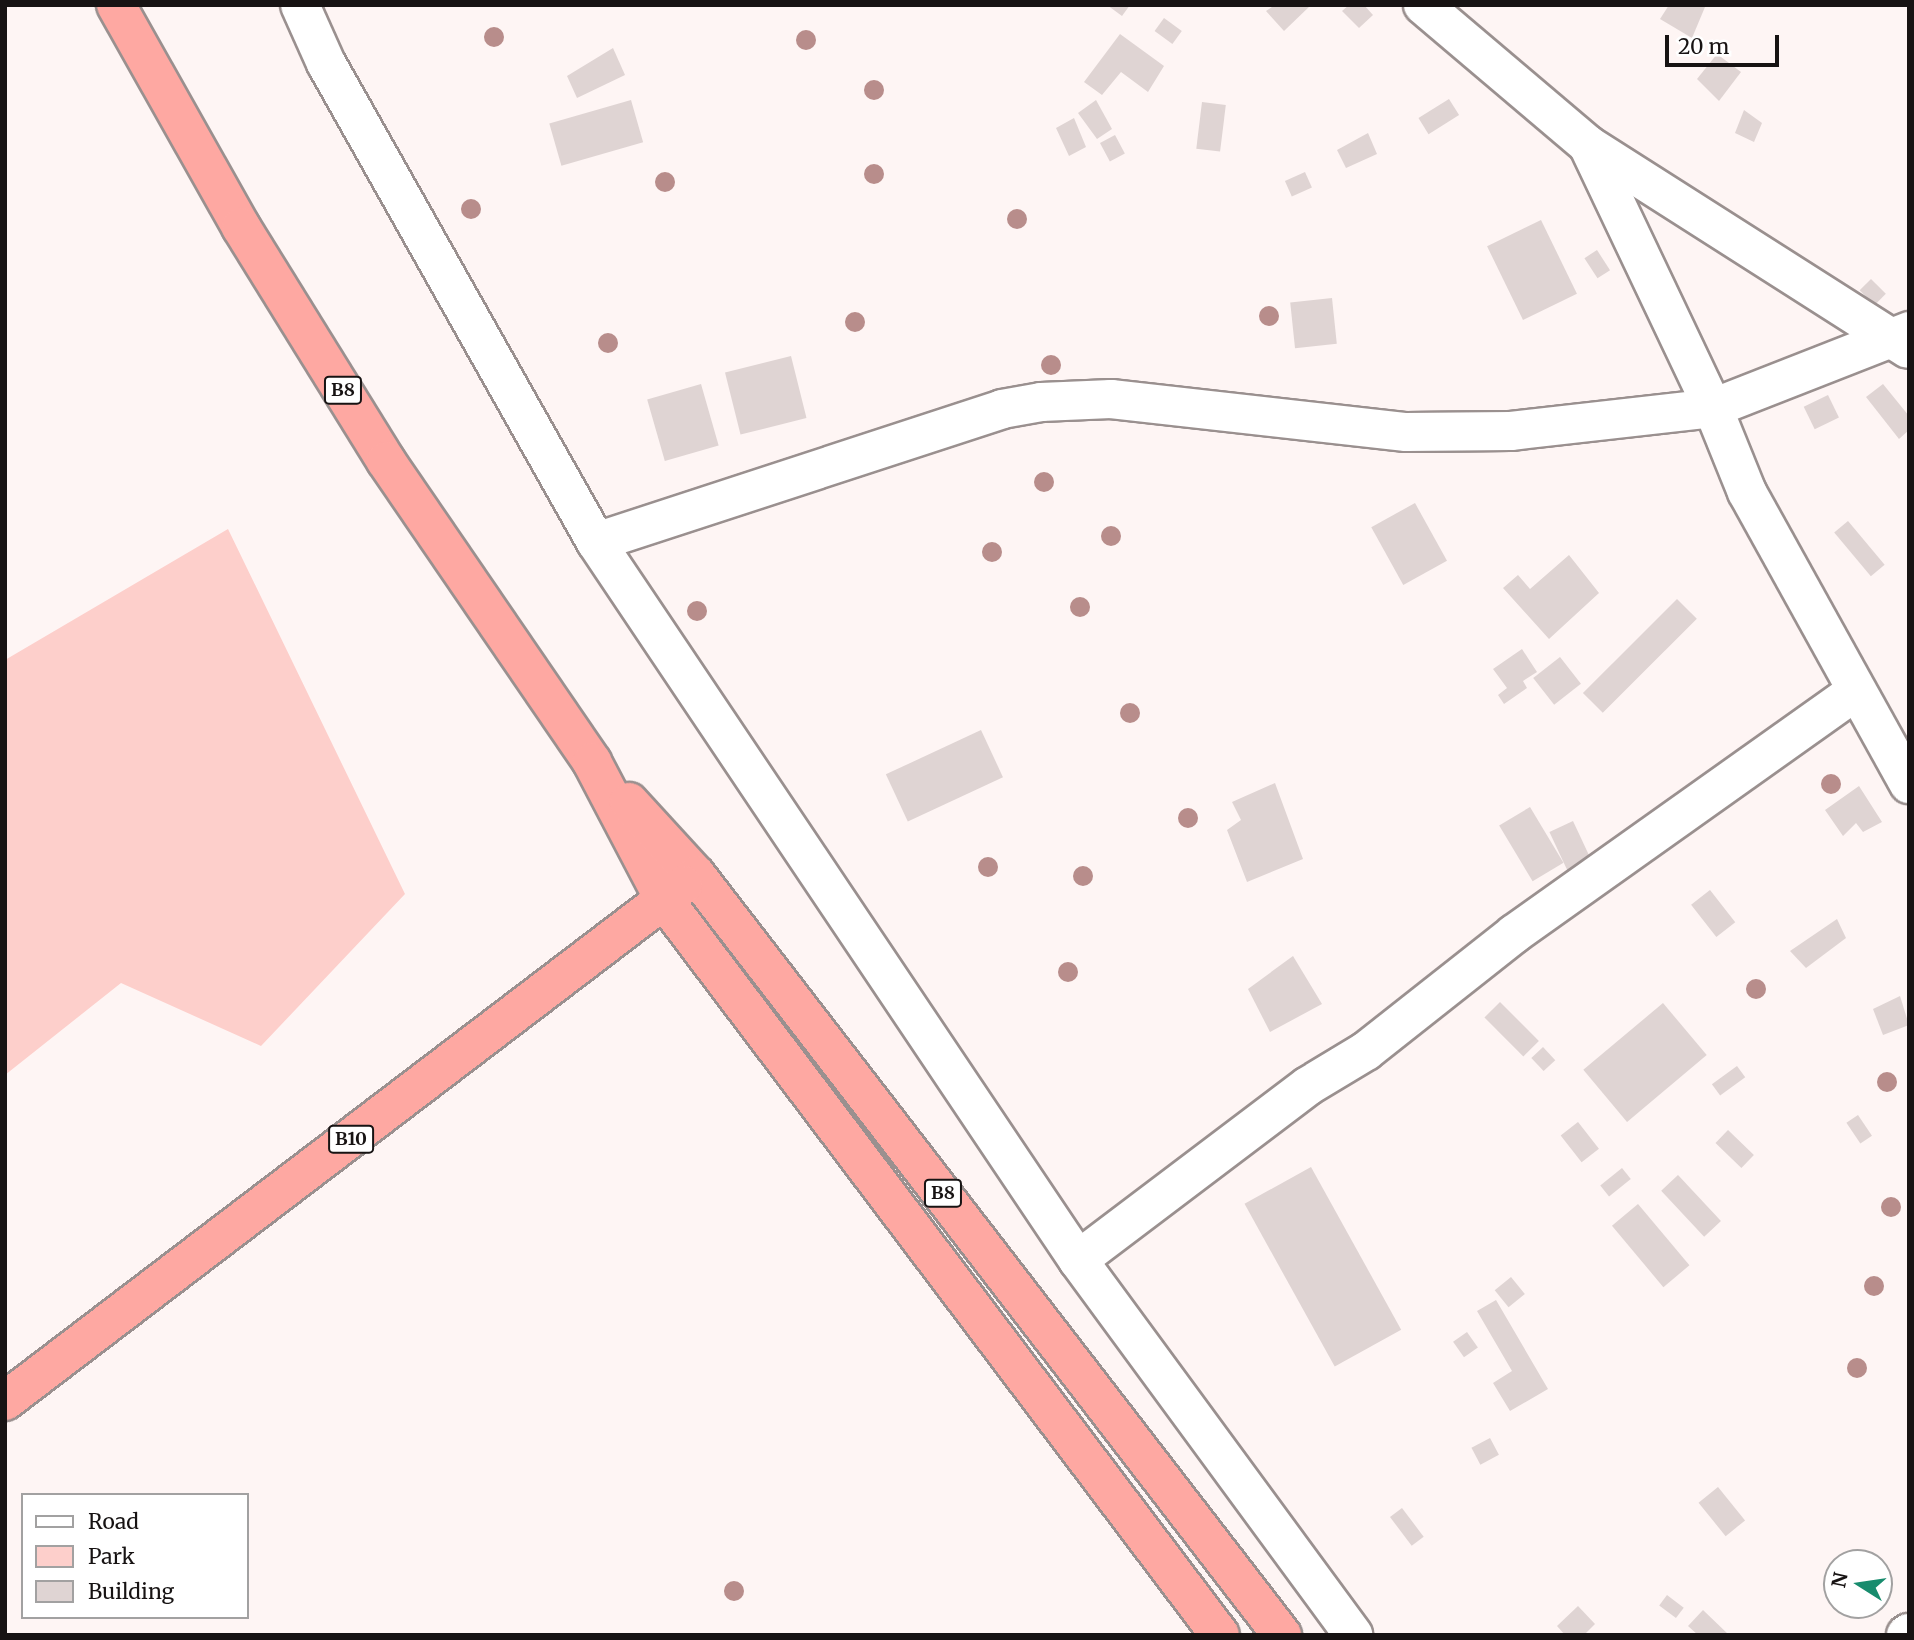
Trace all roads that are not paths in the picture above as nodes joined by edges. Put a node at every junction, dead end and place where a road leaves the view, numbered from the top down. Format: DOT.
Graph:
graph roads {
  1 [pos="116,5"];
  2 [pos="300,5"];
  3 [pos="1423,5"];
  4 [pos="1588,145"];
  5 [pos="1904,340"];
  6 [pos="1713,408"];
  7 [pos="596,542"];
  8 [pos="1854,692"];
  9 [pos="592,762"];
  10 [pos="1909,783"];
  11 [pos="696,875"];
  12 [pos="665,901"];
  13 [pos="1078,1260"];
  14 [pos="5,1401"];
  15 [pos="1220,1635"];
  16 [pos="1283,1635"];
  17 [pos="1353,1635"];
  1 -- 9 [label="highway, B8"];
  2 -- 7 [label="street"];
  3 -- 4 [label="street"];
  4 -- 5 [label="street"];
  4 -- 6 [label="street"];
  5 -- 6 [label="street"];
  6 -- 7 [label="street"];
  6 -- 8 [label="street"];
  7 -- 13 [label="street"];
  8 -- 10 [label="street"];
  8 -- 13 [label="street"];
  9 -- 11 [label="highway, B8"];
  9 -- 12 [label="highway, B8"];
  11 -- 12 [label="highway, B10"];
  11 -- 16 [label="highway, B8"];
  12 -- 14 [label="highway, B10"];
  12 -- 15 [label="highway, B8"];
  13 -- 17 [label="street"];
}
